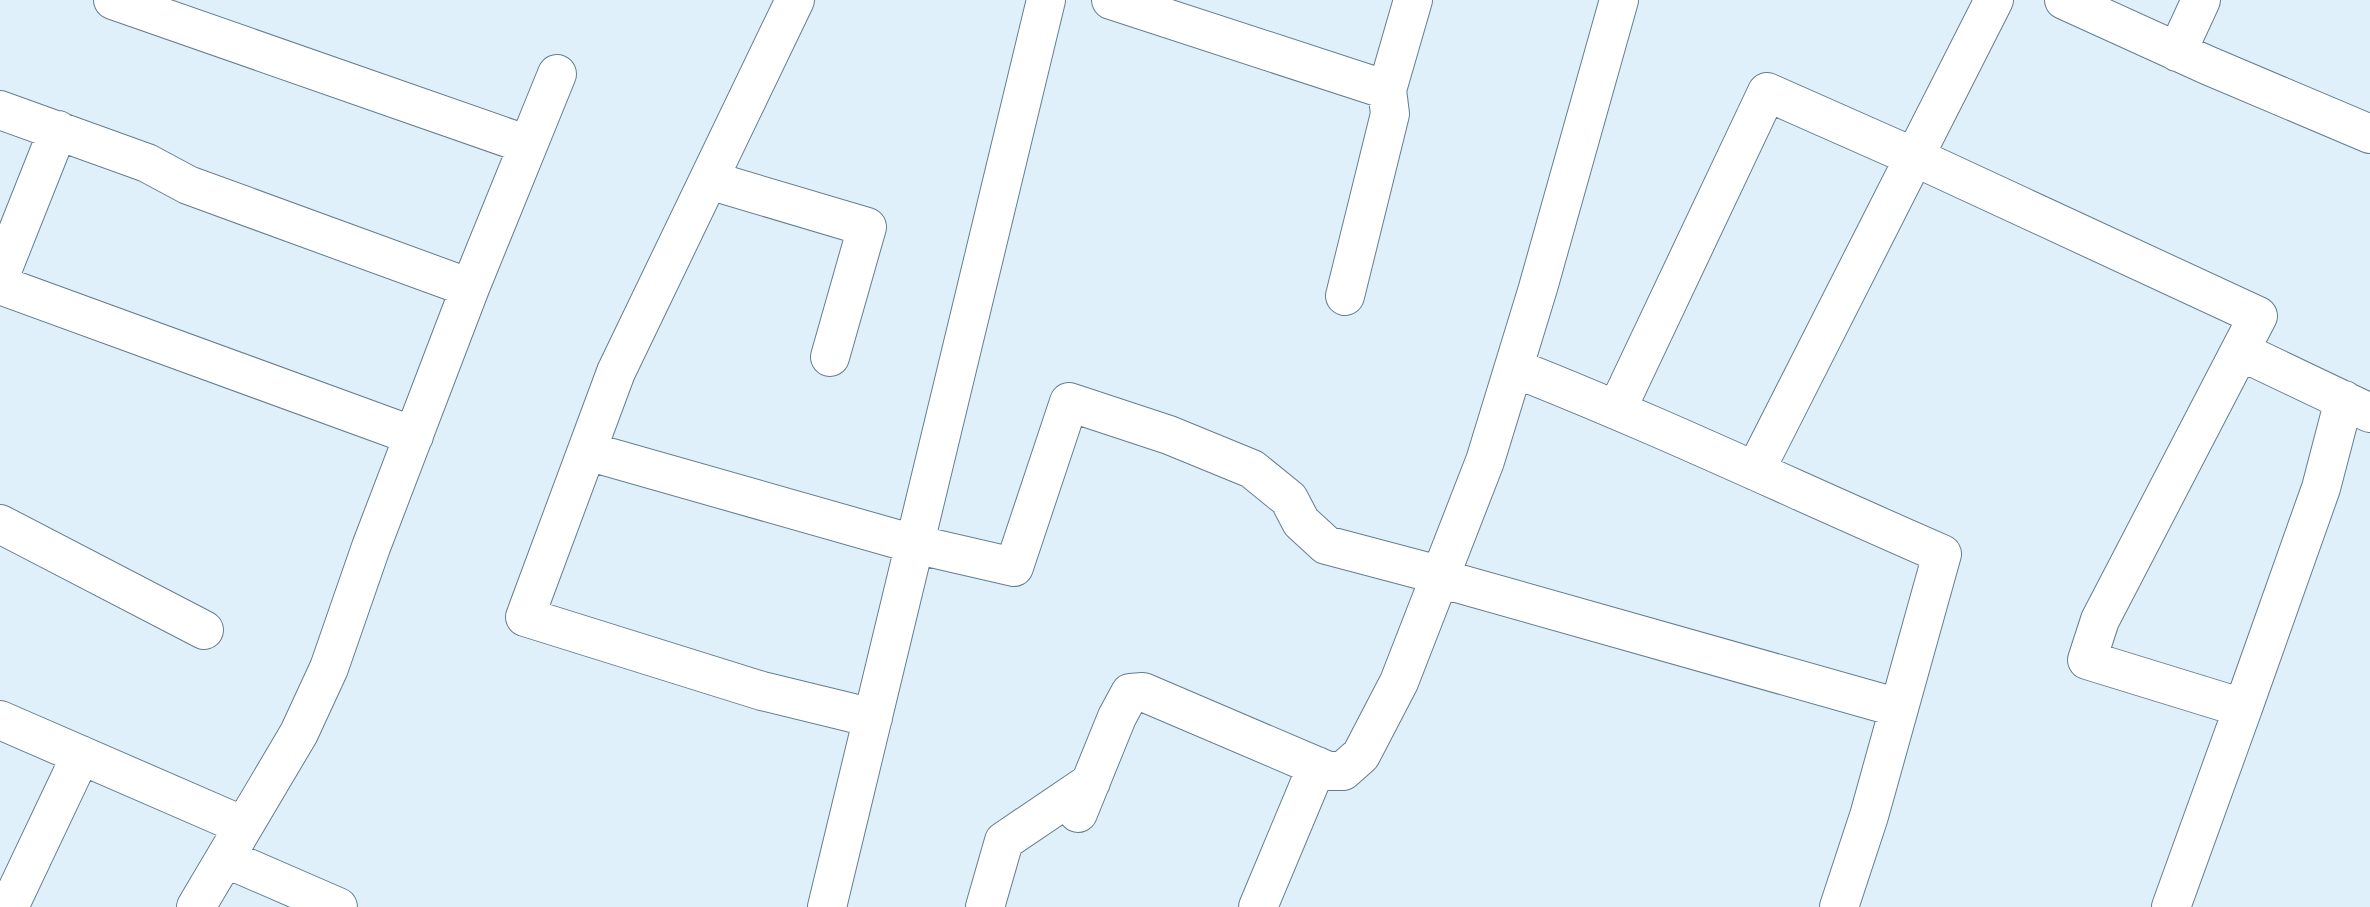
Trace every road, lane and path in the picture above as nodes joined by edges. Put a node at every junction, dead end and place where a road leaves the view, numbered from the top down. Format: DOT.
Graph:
graph roads {
  1 [pos="113,0"];
  2 [pos="795,0"];
  3 [pos="1046,0"];
  4 [pos="1111,0"];
  5 [pos="1413,0"];
  6 [pos="1619,0"];
  7 [pos="1994,0"];
  8 [pos="2064,0"];
  9 [pos="2201,0"];
  10 [pos="2177,52"];
  11 [pos="557,74"];
  12 [pos="1387,89"];
  13 [pos="0,110"];
  14 [pos="58,130"];
  15 [pos="2370,134"];
  16 [pos="528,145"];
  17 [pos="1914,157"];
  18 [pos="709,180"];
  19 [pos="0,276"];
  20 [pos="0,285"];
  21 [pos="470,288"];
  22 [pos="1345,296"];
  23 [pos="2240,351"];
  24 [pos="830,357"];
  25 [pos="1514,368"];
  26 [pos="2357,407"];
  27 [pos="1617,409"];
  28 [pos="414,436"];
  29 [pos="587,451"];
  30 [pos="1755,471"];
  31 [pos="0,524"];
  32 [pos="914,544"];
  33 [pos="1439,578"];
  34 [pos="204,629"];
  35 [pos="1899,708"];
  36 [pos="2242,708"];
  37 [pos="873,718"];
  38 [pos="0,720"];
  39 [pos="81,755"];
  40 [pos="1317,766"];
  41 [pos="234,842"];
  42 [pos="9,907"];
  43 [pos="196,907"];
  44 [pos="338,907"];
  45 [pos="827,907"];
  46 [pos="985,907"];
  47 [pos="1258,907"];
  48 [pos="1839,907"];
  49 [pos="2171,907"];
  1 -- 16 [label="street"];
  2 -- 18 [label="street"];
  3 -- 32 [label="street"];
  4 -- 12 [label="street"];
  5 -- 12 [label="street"];
  6 -- 25 [label="street"];
  7 -- 17 [label="street"];
  8 -- 10 [label="street"];
  9 -- 10 [label="street"];
  10 -- 15 [label="street"];
  11 -- 16 [label="street"];
  12 -- 22 [label="street"];
  13 -- 14 [label="street"];
  14 -- 19 [label="street"];
  14 -- 21 [label="street"];
  16 -- 21 [label="street"];
  17 -- 23 [label="street"];
  17 -- 27 [label="street"];
  17 -- 30 [label="street"];
  18 -- 24 [label="street"];
  18 -- 29 [label="street"];
  20 -- 28 [label="street"];
  21 -- 28 [label="street"];
  23 -- 26 [label="street"];
  23 -- 36 [label="street"];
  25 -- 27 [label="street"];
  25 -- 33 [label="street"];
  26 -- 36 [label="street"];
  27 -- 30 [label="street"];
  28 -- 41 [label="street"];
  29 -- 32 [label="street"];
  29 -- 37 [label="street"];
  30 -- 35 [label="street"];
  31 -- 34 [label="street"];
  32 -- 33 [label="street"];
  32 -- 37 [label="street"];
  33 -- 35 [label="street"];
  33 -- 40 [label="street"];
  35 -- 48 [label="street"];
  36 -- 49 [label="street"];
  37 -- 45 [label="street"];
  38 -- 39 [label="street"];
  39 -- 41 [label="street"];
  39 -- 42 [label="street"];
  40 -- 46 [label="street"];
  40 -- 47 [label="street"];
  41 -- 43 [label="street"];
  41 -- 44 [label="street"];
}
